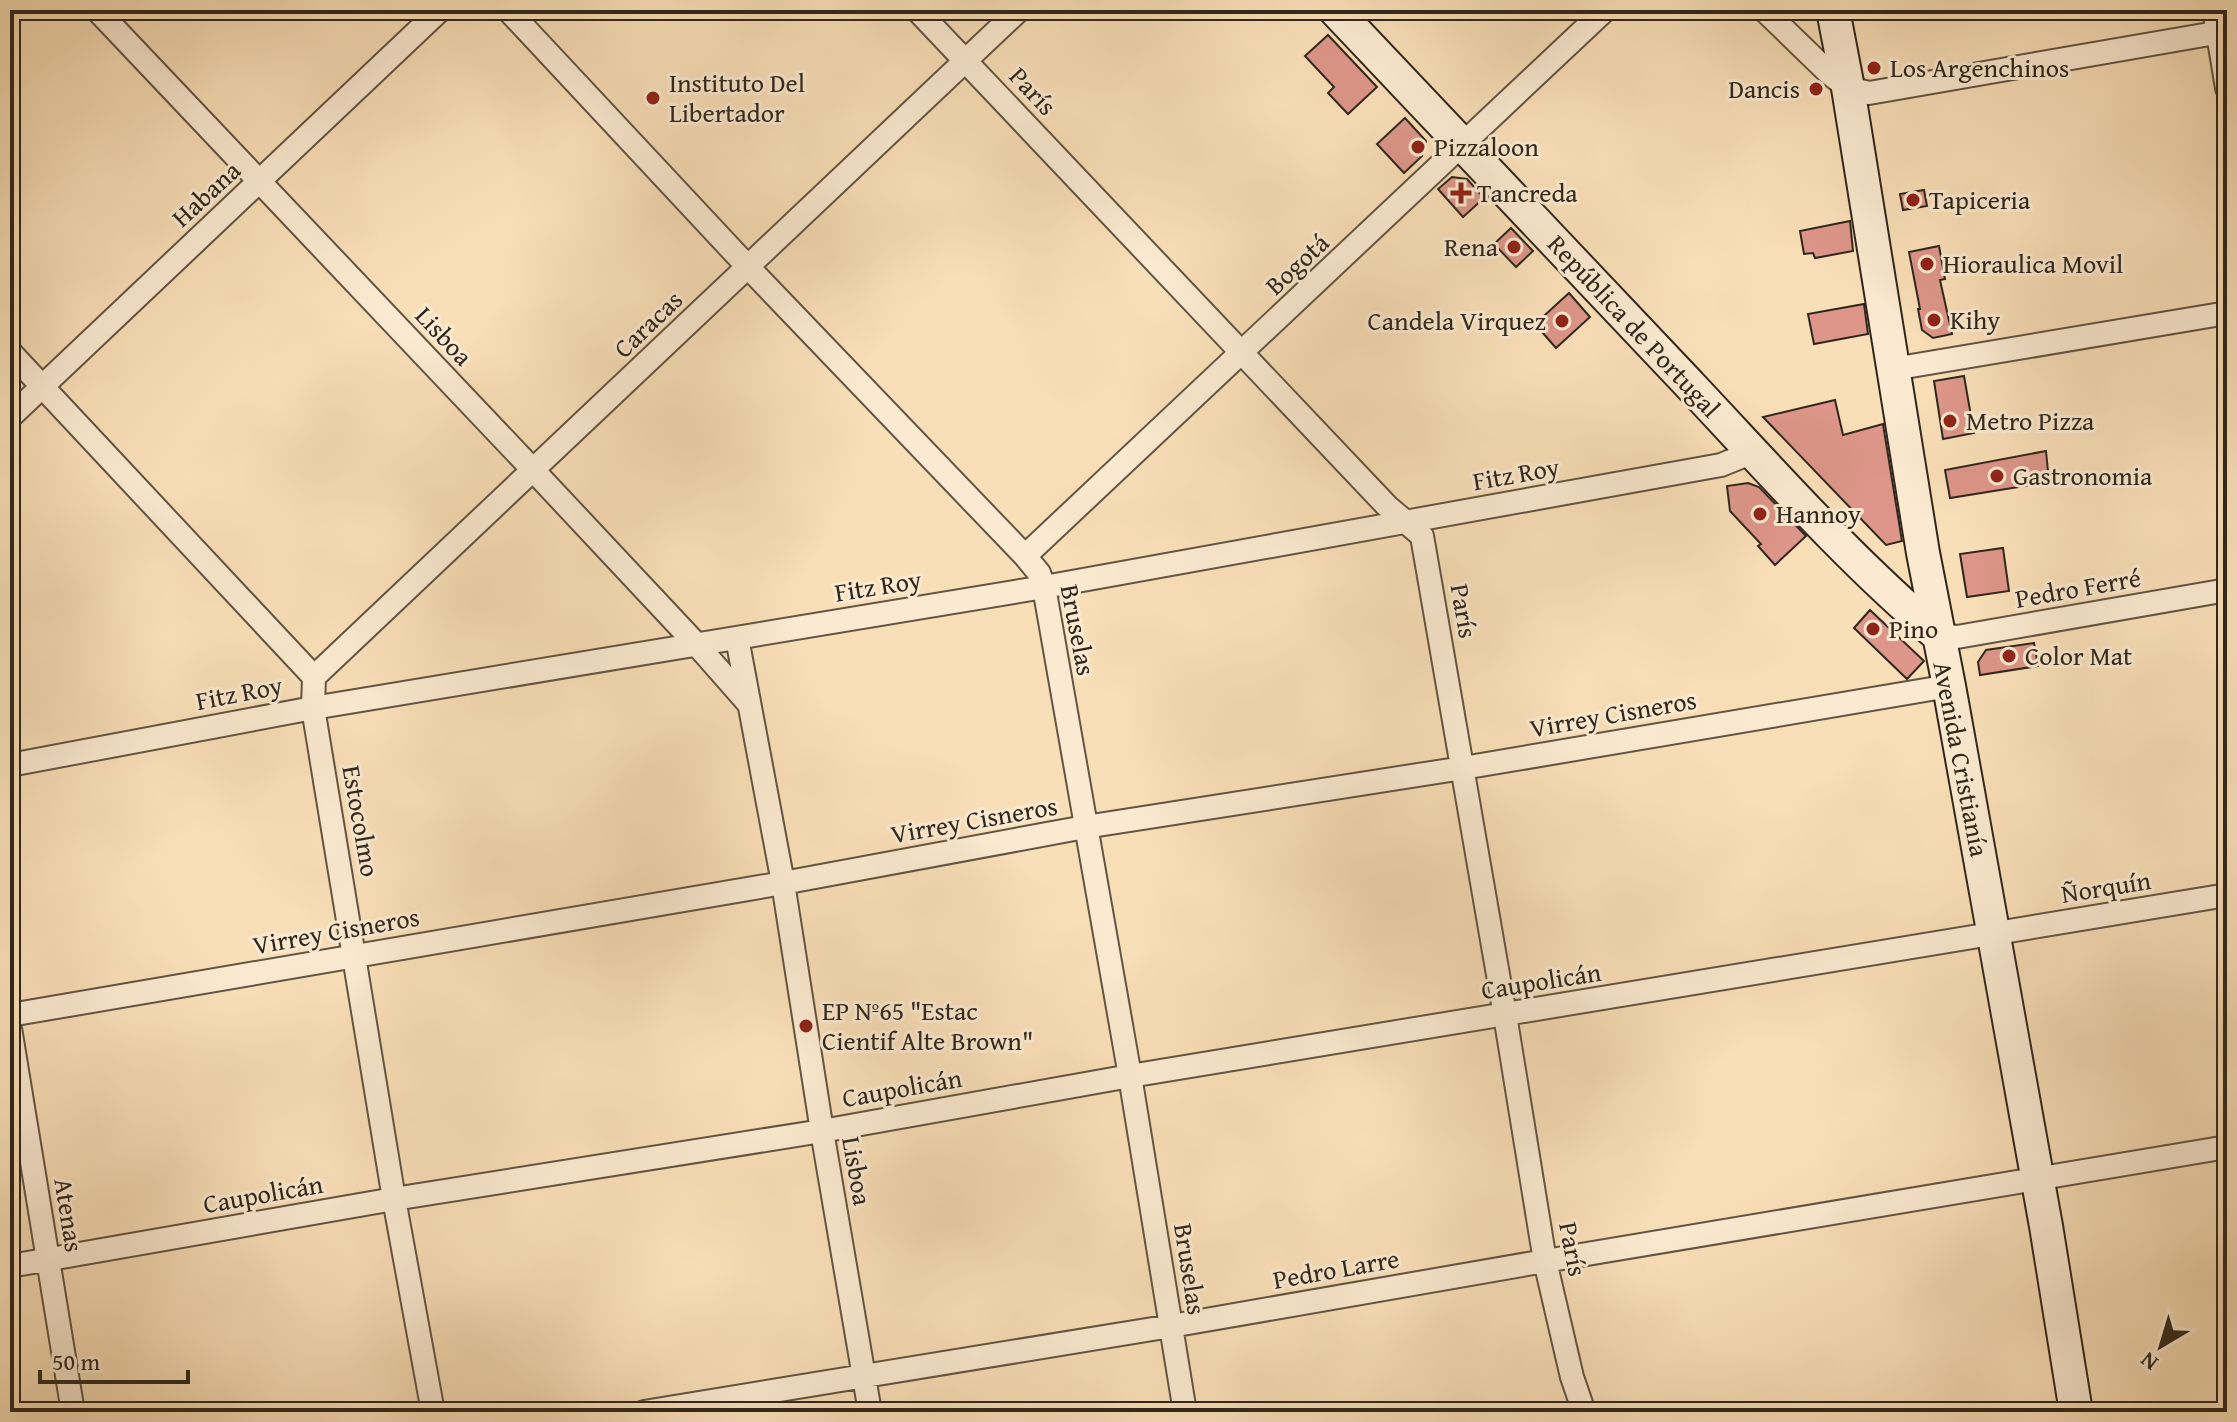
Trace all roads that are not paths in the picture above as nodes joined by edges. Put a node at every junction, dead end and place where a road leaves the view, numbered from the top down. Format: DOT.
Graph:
graph roads {
  1 [pos="97,10"];
  2 [pos="440,10"];
  3 [pos="508,10"];
  4 [pos="917,10"];
  5 [pos="1019,10"];
  6 [pos="1335,10"];
  7 [pos="1605,10"];
  8 [pos="1764,10"];
  9 [pos="1833,10"];
  10 [pos="2219,24"];
  11 [pos="965,61"];
  12 [pos="1848,88"];
  13 [pos="2227,88"];
  14 [pos="1463,145"];
  15 [pos="259,182"];
  16 [pos="748,267"];
  17 [pos="2227,313"];
  18 [pos="10,352"];
  19 [pos="1242,354"];
  20 [pos="1893,369"];
  21 [pos="42,387"];
  22 [pos="10,417"];
  23 [pos="1753,452"];
  24 [pos="534,471"];
  25 [pos="1407,523"];
  26 [pos="1025,556"];
  27 [pos="1044,587"];
  28 [pos="2227,590"];
  29 [pos="1938,635"];
  30 [pos="737,638"];
  31 [pos="697,645"];
  32 [pos="314,677"];
  33 [pos="1949,686"];
  34 [pos="748,703"];
  35 [pos="313,708"];
  36 [pos="10,765"];
  37 [pos="1463,768"];
  38 [pos="1085,827"];
  39 [pos="783,883"];
  40 [pos="2227,895"];
  41 [pos="1993,934"];
  42 [pos="355,956"];
  43 [pos="10,1015"];
  44 [pos="1505,1015"];
  45 [pos="10,1028"];
  46 [pos="1130,1076"];
  47 [pos="822,1131"];
  48 [pos="2227,1147"];
  49 [pos="2038,1179"];
  50 [pos="394,1199"];
  51 [pos="48,1259"];
  52 [pos="1545,1261"];
  53 [pos="10,1266"];
  54 [pos="1171,1326"];
  55 [pos="864,1375"];
  56 [pos="73,1412"];
  57 [pos="433,1412"];
  58 [pos="644,1412"];
  59 [pos="870,1412"];
  60 [pos="1185,1412"];
  61 [pos="1584,1412"];
  62 [pos="2076,1412"];
  1 -- 15 [label="street, Lisboa"];
  2 -- 15 [label="street, Habana"];
  3 -- 16 [label="street, Bruselas"];
  4 -- 11 [label="street, París"];
  5 -- 11 [label="street, Caracas"];
  6 -- 14 [label="main road, República de Portugal"];
  7 -- 14 [label="street, Bogotá"];
  8 -- 12 [label="street"];
  9 -- 12 [label="main road, Avenida Cristianía"];
  10 -- 12 [label="street"];
  10 -- 13 [label="street"];
  11 -- 16 [label="street, Caracas"];
  11 -- 19 [label="street, París"];
  12 -- 20 [label="main road, Avenida Cristianía"];
  14 -- 19 [label="street, Bogotá"];
  14 -- 23 [label="main road, República de Portugal"];
  15 -- 21 [label="street, Habana"];
  15 -- 24 [label="street, Lisboa"];
  16 -- 24 [label="street, Caracas"];
  16 -- 26 [label="street, Bruselas"];
  17 -- 20 [label="street"];
  18 -- 21 [label="street"];
  19 -- 25 [label="street, París"];
  19 -- 26 [label="street, Bogotá"];
  20 -- 29 [label="main road, Avenida Cristianía"];
  21 -- 22 [label="street, Habana"];
  21 -- 32 [label="street"];
  23 -- 25 [label="street, Fitz Roy"];
  23 -- 29 [label="main road, República de Portugal"];
  24 -- 31 [label="street, Lisboa"];
  24 -- 32 [label="street, Caracas"];
  25 -- 27 [label="street, Fitz Roy"];
  25 -- 37 [label="street, París"];
  26 -- 27 [label="street, Bruselas"];
  27 -- 30 [label="street, Fitz Roy"];
  27 -- 38 [label="street, Bruselas"];
  28 -- 29 [label="street, Pedro Ferré"];
  29 -- 33 [label="main road, Avenida Cristianía"];
  30 -- 31 [label="street, Fitz Roy"];
  30 -- 34 [label="street, Lisboa"];
  31 -- 34 [label="street, Lisboa"];
  31 -- 35 [label="street, Fitz Roy"];
  32 -- 35 [label="street, Estocolmo"];
  33 -- 37 [label="street, Virrey Cisneros"];
  33 -- 41 [label="main road, Avenida Cristianía"];
  34 -- 39 [label="street, Lisboa"];
  35 -- 36 [label="street, Fitz Roy"];
  35 -- 42 [label="street, Estocolmo"];
  37 -- 38 [label="street, Virrey Cisneros"];
  37 -- 44 [label="street, París"];
  38 -- 39 [label="street, Virrey Cisneros"];
  38 -- 46 [label="street, Bruselas"];
  39 -- 42 [label="street, Virrey Cisneros"];
  39 -- 47 [label="street, Lisboa"];
  40 -- 41 [label="street, Ñorquín"];
  41 -- 44 [label="street, Caupolicán"];
  41 -- 49 [label="main road, Avenida Cristianía"];
  42 -- 43 [label="street, Virrey Cisneros"];
  42 -- 50 [label="street, Estocolmo"];
  44 -- 46 [label="street, Caupolicán"];
  44 -- 52 [label="street, París"];
  45 -- 51 [label="street, Atenas"];
  46 -- 47 [label="street, Caupolicán"];
  46 -- 54 [label="street, Bruselas"];
  47 -- 50 [label="street, Caupolicán"];
  47 -- 55 [label="street, Lisboa"];
  48 -- 49 [label="street, Pedro Larre"];
  49 -- 52 [label="street, Pedro Larre"];
  49 -- 62 [label="main road, Avenida Cristianía"];
  50 -- 51 [label="street, Caupolicán"];
  50 -- 57 [label="street, Estocolmo"];
  51 -- 53 [label="street, Caupolicán"];
  51 -- 56 [label="street, Atenas"];
  52 -- 54 [label="street, Pedro Larre"];
  52 -- 61 [label="street, París"];
  54 -- 55 [label="street, Pedro Larre"];
  54 -- 60 [label="street, Bruselas"];
  55 -- 58 [label="street, Pedro Larre"];
  55 -- 59 [label="street, Lisboa"];
}
